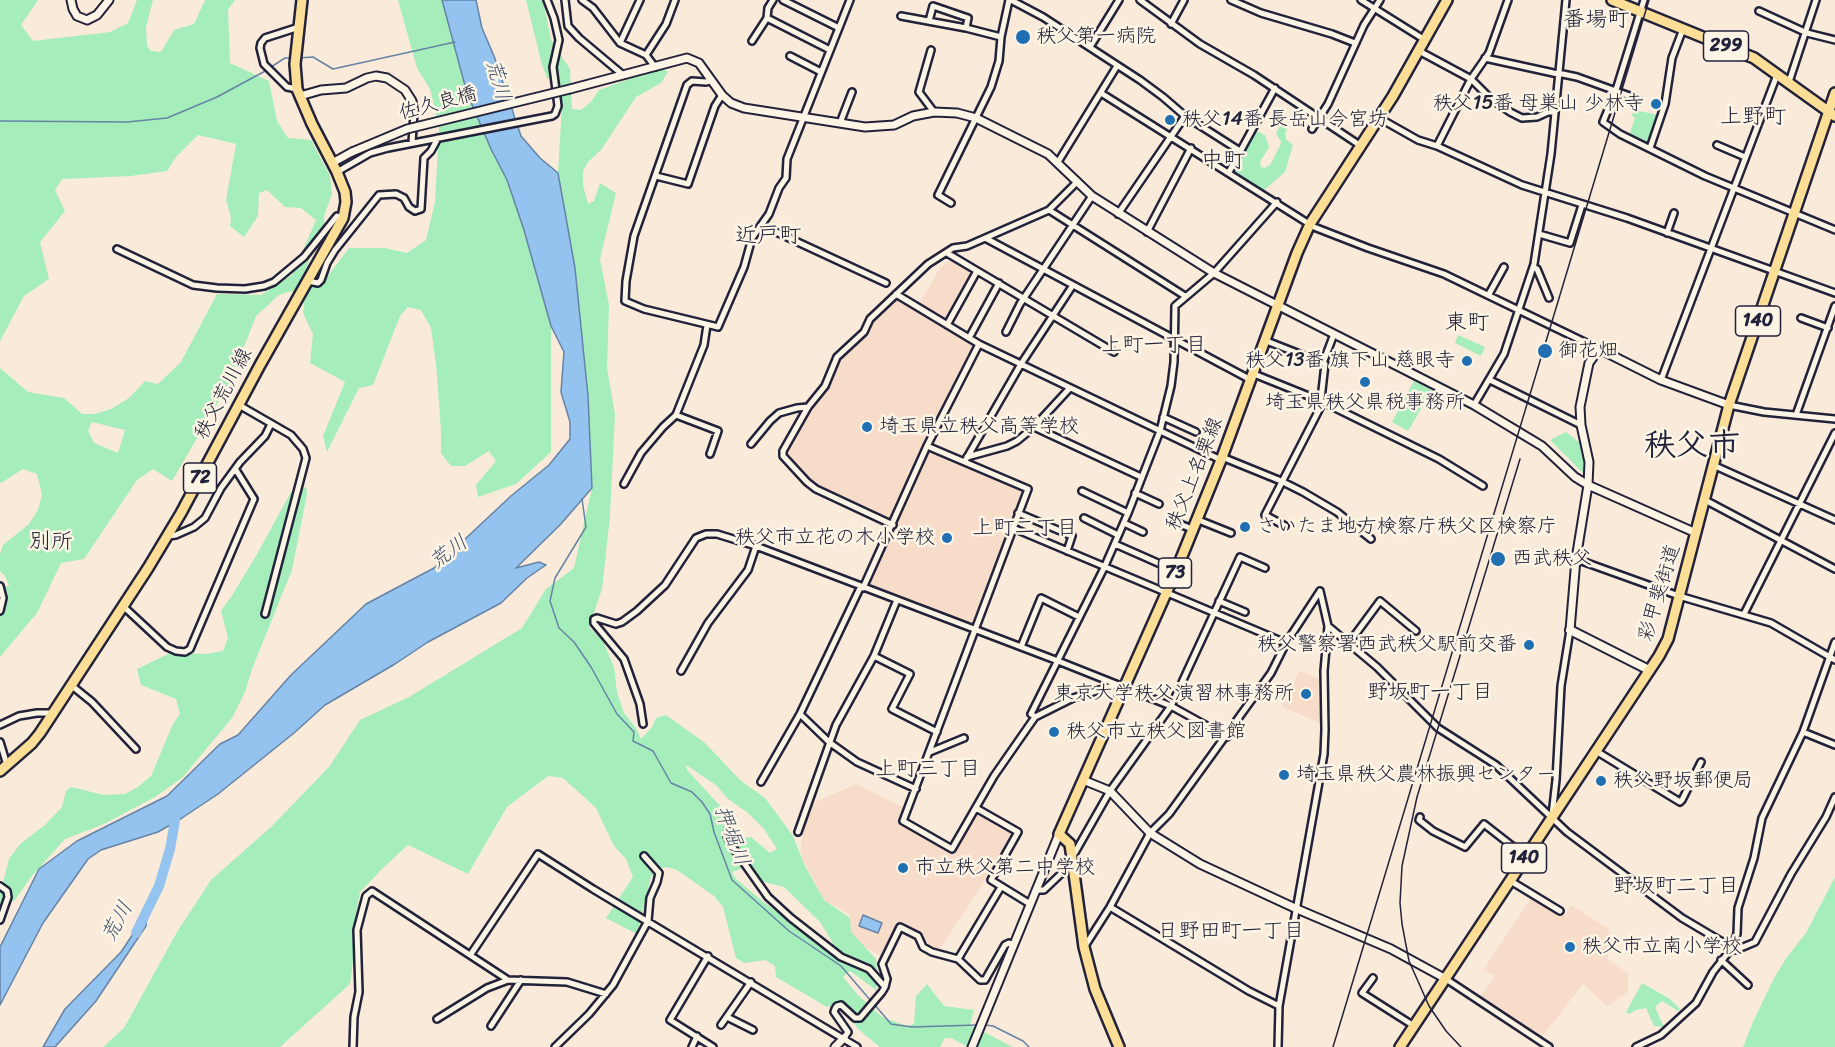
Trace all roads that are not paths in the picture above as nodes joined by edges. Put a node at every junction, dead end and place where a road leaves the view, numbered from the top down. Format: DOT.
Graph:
graph roads {
  1 [pos="71,0"];
  2 [pos="109,0"];
  3 [pos="302,0"];
  4 [pos="547,0"];
  5 [pos="565,0"];
  6 [pos="582,0"];
  7 [pos="640,0"];
  8 [pos="675,0"];
  9 [pos="772,0"];
  10 [pos="783,0"];
  11 [pos="850,0"];
  12 [pos="1010,0"];
  13 [pos="1119,0"];
  14 [pos="1140,0"];
  15 [pos="1184,0"];
  16 [pos="1231,0"];
  17 [pos="1361,0"];
  18 [pos="1380,0"];
  19 [pos="1447,0"];
  20 [pos="1508,0"];
  21 [pos="1566,0"];
  22 [pos="1612,0"];
  23 [pos="1644,0"];
  24 [pos="1816,0"];
  25 [pos="1375,8"];
  26 [pos="1759,11"];
  27 [pos="1640,12"];
  28 [pos="901,16"];
  29 [pos="766,18"];
  30 [pos="929,21"];
  31 [pos="1172,24"];
  32 [pos="299,27"];
  33 [pos="839,28"];
  34 [pos="966,28"];
  35 [pos="1683,28"];
  36 [pos="1807,33"];
  37 [pos="1001,37"];
  38 [pos="752,40"];
  39 [pos="1425,40"];
  40 [pos="1835,40"];
  41 [pos="620,43"];
  42 [pos="1355,43"];
  43 [pos="1090,47"];
  44 [pos="830,50"];
  45 [pos="931,51"];
  46 [pos="1419,51"];
  47 [pos="646,55"];
  48 [pos="790,56"];
  49 [pos="1485,58"];
  50 [pos="1117,66"];
  51 [pos="655,67"];
  52 [pos="821,72"];
  53 [pos="1558,74"];
  54 [pos="1778,74"];
  55 [pos="623,75"];
  56 [pos="1471,79"];
  57 [pos="710,81"];
  58 [pos="1789,82"];
  59 [pos="1275,88"];
  60 [pos="1616,90"];
  61 [pos="298,92"];
  62 [pos="852,92"];
  63 [pos="1101,93"];
  64 [pos="1835,93"];
  65 [pos="722,95"];
  66 [pos="1638,99"];
  67 [pos="934,112"];
  68 [pos="1554,112"];
  69 [pos="414,113"];
  70 [pos="1832,113"];
  71 [pos="1185,116"];
  72 [pos="803,117"];
  73 [pos="1320,117"];
  74 [pos="976,118"];
  75 [pos="1379,118"];
  76 [pos="840,123"];
  77 [pos="1312,129"];
  78 [pos="1171,135"];
  79 [pos="438,138"];
  80 [pos="412,143"];
  81 [pos="1717,145"];
  82 [pos="1361,146"];
  83 [pos="1437,146"];
  84 [pos="1191,148"];
  85 [pos="1650,148"];
  86 [pos="1240,151"];
  87 [pos="1745,157"];
  88 [pos="1058,162"];
  89 [pos="332,163"];
  90 [pos="337,172"];
  91 [pos="1229,172"];
  92 [pos="656,176"];
  93 [pos="1076,183"];
  94 [pos="1733,187"];
  95 [pos="1545,193"];
  96 [pos="1092,196"];
  97 [pos="1277,202"];
  98 [pos="951,203"];
  99 [pos="1582,205"];
  100 [pos="1050,210"];
  101 [pos="1795,212"];
  102 [pos="1674,213"];
  103 [pos="1118,214"];
  104 [pos="343,218"];
  105 [pos="1310,224"];
  106 [pos="760,225"];
  107 [pos="1072,225"];
  108 [pos="1835,230"];
  109 [pos="1147,232"];
  110 [pos="1667,233"];
  111 [pos="1539,234"];
  112 [pos="987,239"];
  113 [pos="1711,248"];
  114 [pos="117,249"];
  115 [pos="947,253"];
  116 [pos="1504,267"];
  117 [pos="1533,267"];
  118 [pos="1043,269"];
  119 [pos="977,271"];
  120 [pos="1775,271"];
  121 [pos="1214,273"];
  122 [pos="308,281"];
  123 [pos="886,283"];
  124 [pos="999,283"];
  125 [pos="1073,285"];
  126 [pos="1835,292"];
  127 [pos="896,294"];
  128 [pos="1489,294"];
  129 [pos="1185,296"];
  130 [pos="1549,298"];
  131 [pos="1025,299"];
  132 [pos="1835,306"];
  133 [pos="1277,307"];
  134 [pos="1518,309"];
  135 [pos="1052,316"];
  136 [pos="1801,318"];
  137 [pos="707,325"];
  138 [pos="947,325"];
  139 [pos="1828,328"];
  140 [pos="1006,332"];
  141 [pos="1334,334"];
  142 [pos="969,338"];
  143 [pos="1174,339"];
  144 [pos="1264,340"];
  145 [pos="979,344"];
  146 [pos="1599,349"];
  147 [pos="1114,351"];
  148 [pos="1323,363"];
  149 [pos="1021,364"];
  150 [pos="1252,377"];
  151 [pos="1490,380"];
  152 [pos="1661,380"];
  153 [pos="1069,389"];
  154 [pos="1322,401"];
  155 [pos="239,405"];
  156 [pos="1474,405"];
  157 [pos="1729,405"];
  158 [pos="808,407"];
  159 [pos="676,415"];
  160 [pos="1796,415"];
  161 [pos="1163,417"];
  162 [pos="1835,419"];
  163 [pos="270,424"];
  164 [pos="1581,425"];
  165 [pos="1034,427"];
  166 [pos="1160,431"];
  167 [pos="1196,432"];
  168 [pos="1835,433"];
  169 [pos="751,444"];
  170 [pos="927,446"];
  171 [pos="710,454"];
  172 [pos="1222,458"];
  173 [pos="966,459"];
  174 [pos="1713,465"];
  175 [pos="236,470"];
  176 [pos="1141,477"];
  177 [pos="1281,481"];
  178 [pos="624,483"];
  179 [pos="1588,485"];
  180 [pos="1483,486"];
  181 [pos="1082,491"];
  182 [pos="1135,493"];
  183 [pos="1706,500"];
  184 [pos="1159,504"];
  185 [pos="1800,504"];
  186 [pos="1018,513"];
  187 [pos="1128,513"];
  188 [pos="1084,518"];
  189 [pos="1196,519"];
  190 [pos="1170,520"];
  191 [pos="1835,520"];
  192 [pos="1124,523"];
  193 [pos="893,525"];
  194 [pos="1285,526"];
  195 [pos="1013,528"];
  196 [pos="1192,530"];
  197 [pos="1143,532"];
  198 [pos="1231,533"];
  199 [pos="1696,533"];
  200 [pos="1118,535"];
  201 [pos="167,537"];
  202 [pos="1371,539"];
  203 [pos="1783,541"];
  204 [pos="1115,544"];
  205 [pos="756,546"];
  206 [pos="1066,551"];
  207 [pos="1576,559"];
  208 [pos="1104,568"];
  209 [pos="1265,568"];
  210 [pos="1835,568"];
  211 [pos="1176,571"];
  212 [pos="0,585"];
  213 [pos="862,587"];
  214 [pos="1166,592"];
  215 [pos="1679,596"];
  216 [pos="897,600"];
  217 [pos="1219,601"];
  218 [pos="123,606"];
  219 [pos="0,611"];
  220 [pos="1245,612"];
  221 [pos="1213,613"];
  222 [pos="265,614"];
  223 [pos="1744,614"];
  224 [pos="1080,617"];
  225 [pos="1328,626"];
  226 [pos="974,629"];
  227 [pos="1570,630"];
  228 [pos="1416,631"];
  229 [pos="1835,642"];
  230 [pos="1286,643"];
  231 [pos="1349,643"];
  232 [pos="1021,647"];
  233 [pos="874,656"];
  234 [pos="1832,658"];
  235 [pos="1058,661"];
  236 [pos="1649,670"];
  237 [pos="681,671"];
  238 [pos="71,685"];
  239 [pos="1120,686"];
  240 [pos="1171,706"];
  241 [pos="53,712"];
  242 [pos="800,714"];
  243 [pos="1035,717"];
  244 [pos="643,724"];
  245 [pos="0,725"];
  246 [pos="937,732"];
  247 [pos="1803,732"];
  248 [pos="1227,736"];
  249 [pos="964,738"];
  250 [pos="0,742"];
  251 [pos="829,742"];
  252 [pos="1835,745"];
  253 [pos="136,749"];
  254 [pos="1596,751"];
  255 [pos="930,752"];
  256 [pos="1701,762"];
  257 [pos="3,768"];
  258 [pos="1083,780"];
  259 [pos="761,782"];
  260 [pos="916,789"];
  261 [pos="1110,791"];
  262 [pos="1835,797"];
  263 [pos="976,808"];
  264 [pos="1420,817"];
  265 [pos="1552,817"];
  266 [pos="728,830"];
  267 [pos="798,832"];
  268 [pos="1150,833"];
  269 [pos="1059,834"];
  270 [pos="644,856"];
  271 [pos="1526,856"];
  272 [pos="1071,859"];
  273 [pos="1509,880"];
  274 [pos="0,886"];
  275 [pos="1001,887"];
  276 [pos="1036,890"];
  277 [pos="1030,904"];
  278 [pos="1110,907"];
  279 [pos="1297,909"];
  280 [pos="1560,911"];
  281 [pos="0,920"];
  282 [pos="648,921"];
  283 [pos="1014,945"];
  284 [pos="1084,947"];
  285 [pos="1731,949"];
  286 [pos="471,954"];
  287 [pos="708,956"];
  288 [pos="958,959"];
  289 [pos="1721,960"];
  290 [pos="1373,978"];
  291 [pos="1446,979"];
  292 [pos="508,980"];
  293 [pos="521,980"];
  294 [pos="751,982"];
  295 [pos="1748,985"];
  296 [pos="885,987"];
  297 [pos="606,994"];
  298 [pos="1279,1006"];
  299 [pos="727,1017"];
  300 [pos="437,1019"];
  301 [pos="721,1025"];
  302 [pos="491,1026"];
  303 [pos="1414,1026"];
  304 [pos="753,1030"];
  305 [pos="698,1036"];
  306 [pos="844,1038"];
  307 [pos="1542,1045"];
  308 [pos="1640,1046"];
  309 [pos="353,1047"];
  310 [pos="555,1047"];
  311 [pos="692,1047"];
  312 [pos="713,1047"];
  313 [pos="836,1047"];
  314 [pos="857,1047"];
  315 [pos="972,1047"];
  316 [pos="1119,1047"];
  317 [pos="1278,1047"];
  318 [pos="1400,1047"];
  319 [pos="1549,1047"];
  1 -- 2 [label="street"];
  3 -- 32 [label="main road, 秩父荒川線 / 72"];
  4 -- 79 [label="street"];
  5 -- 55 [label="street"];
  6 -- 41 [label="street"];
  7 -- 41 [label="street"];
  8 -- 47 [label="street"];
  9 -- 29 [label="street"];
  10 -- 33 [label="street"];
  11 -- 33 [label="street"];
  12 -- 37 [label="street"];
  12 -- 43 [label="street"];
  13 -- 43 [label="street"];
  14 -- 31 [label="street"];
  15 -- 31 [label="street"];
  16 -- 42 [label="street"];
  17 -- 25 [label="street"];
  18 -- 25 [label="street"];
  19 -- 39 [label="main road, 秩父上名栗線 / 73"];
  20 -- 49 [label="street"];
  21 -- 53 [label="street"];
  22 -- 27 [label="main road, 299"];
  23 -- 27 [label="street"];
  24 -- 36 [label="street"];
  25 -- 39 [label="street"];
  25 -- 42 [label="street"];
  26 -- 36 [label="street"];
  27 -- 35 [label="main road, 299"];
  27 -- 60 [label="street"];
  28 -- 30 [label="street"];
  29 -- 38 [label="street"];
  29 -- 44 [label="street"];
  30 -- 34 [label="street"];
  30 -- 34 [label="street"];
  31 -- 59 [label="street"];
  32 -- 61 [label="main road, 秩父荒川線 / 72"];
  32 -- 61 [label="street"];
  33 -- 44 [label="street"];
  34 -- 37 [label="street"];
  35 -- 54 [label="main road, 299"];
  35 -- 85 [label="street"];
  36 -- 40 [label="street"];
  36 -- 58 [label="street"];
  37 -- 74 [label="street"];
  39 -- 46 [label="main road, 秩父上名栗線 / 73"];
  41 -- 47 [label="street"];
  42 -- 73 [label="street"];
  43 -- 50 [label="street"];
  44 -- 52 [label="street"];
  45 -- 67 [label="street"];
  46 -- 56 [label="street"];
  46 -- 75 [label="main road, 秩父上名栗線 / 73"];
  47 -- 51 [label="street"];
  48 -- 52 [label="street"];
  49 -- 53 [label="street"];
  49 -- 56 [label="street"];
  50 -- 63 [label="street"];
  50 -- 71 [label="street"];
  51 -- 55 [label="street, 佐久良橋"];
  51 -- 57 [label="street, 佐久良橋"];
  52 -- 72 [label="street"];
  53 -- 60 [label="street"];
  53 -- 68 [label="street"];
  54 -- 58 [label="main road, 299"];
  54 -- 87 [label="street"];
  55 -- 89 [label="street, 佐久良橋, bridge"];
  56 -- 68 [label="street"];
  56 -- 83 [label="street"];
  57 -- 65 [label="street"];
  57 -- 92 [label="street"];
  58 -- 70 [label="main road, 299"];
  59 -- 73 [label="street"];
  59 -- 86 [label="street"];
  60 -- 66 [label="street"];
  60 -- 85 [label="street"];
  61 -- 69 [label="street"];
  61 -- 89 [label="main road, 秩父荒川線 / 72"];
  62 -- 76 [label="street"];
  63 -- 78 [label="street"];
  63 -- 88 [label="street"];
  64 -- 70 [label="main road, 彩甲斐街道 / 140"];
  65 -- 72 [label="street"];
  65 -- 92 [label="street"];
  67 -- 74 [label="street"];
  67 -- 76 [label="street"];
  68 -- 95 [label="street"];
  69 -- 80 [label="street"];
  70 -- 101 [label="main road, 彩甲斐街道 / 140"];
  71 -- 78 [label="street"];
  71 -- 86 [label="street"];
  72 -- 76 [label="street"];
  72 -- 106 [label="street"];
  73 -- 77 [label="street"];
  73 -- 82 [label="street"];
  74 -- 88 [label="street"];
  74 -- 98 [label="street"];
  75 -- 82 [label="main road, 秩父上名栗線 / 73"];
  75 -- 83 [label="street"];
  78 -- 84 [label="street"];
  78 -- 103 [label="street"];
  79 -- 80 [label="street"];
  79 -- 122 [label="street"];
  80 -- 90 [label="street"];
  81 -- 87 [label="street"];
  82 -- 105 [label="main road, 秩父上名栗線 / 73"];
  83 -- 95 [label="street"];
  84 -- 91 [label="street"];
  84 -- 109 [label="street"];
  85 -- 94 [label="street"];
  86 -- 91 [label="street"];
  87 -- 94 [label="street"];
  88 -- 93 [label="street"];
  89 -- 90 [label="main road, 秩父荒川線 / 72"];
  90 -- 104 [label="main road, 秩父荒川線 / 72"];
  91 -- 97 [label="street"];
  92 -- 137 [label="street"];
  93 -- 96 [label="street"];
  93 -- 100 [label="street"];
  94 -- 101 [label="street"];
  94 -- 113 [label="street"];
  95 -- 99 [label="street"];
  95 -- 111 [label="street"];
  96 -- 103 [label="street"];
  96 -- 107 [label="street"];
  97 -- 105 [label="street"];
  97 -- 121 [label="street"];
  99 -- 110 [label="street"];
  99 -- 111 [label="street"];
  100 -- 107 [label="street"];
  100 -- 112 [label="street"];
  101 -- 108 [label="street"];
  101 -- 120 [label="main road, 彩甲斐街道 / 140"];
  102 -- 110 [label="street"];
  103 -- 109 [label="street"];
  104 -- 114 [label="street"];
  104 -- 122 [label="main road, 秩父荒川線 / 72"];
  105 -- 128 [label="street"];
  105 -- 133 [label="main road, 秩父上名栗線 / 73"];
  106 -- 123 [label="street"];
  106 -- 137 [label="street"];
  107 -- 118 [label="street"];
  107 -- 129 [label="street"];
  109 -- 121 [label="street"];
  110 -- 113 [label="street"];
  111 -- 117 [label="street"];
  112 -- 115 [label="street"];
  112 -- 118 [label="street"];
  113 -- 120 [label="street"];
  113 -- 152 [label="street"];
  115 -- 119 [label="street"];
  115 -- 127 [label="street"];
  116 -- 128 [label="street"];
  117 -- 130 [label="street"];
  117 -- 134 [label="street"];
  118 -- 125 [label="street"];
  118 -- 131 [label="street"];
  119 -- 124 [label="street"];
  119 -- 138 [label="street"];
  120 -- 126 [label="street"];
  120 -- 157 [label="main road, 彩甲斐街道 / 140"];
  121 -- 129 [label="street"];
  121 -- 133 [label="street"];
  122 -- 155 [label="main road, 秩父荒川線 / 72"];
  124 -- 131 [label="street"];
  124 -- 142 [label="street"];
  125 -- 135 [label="street"];
  125 -- 143 [label="street"];
  127 -- 138 [label="street"];
  127 -- 158 [label="street"];
  128 -- 134 [label="street"];
  129 -- 143 [label="street"];
  131 -- 135 [label="street"];
  131 -- 140 [label="street"];
  132 -- 139 [label="street"];
  133 -- 141 [label="street"];
  133 -- 144 [label="main road, 秩父上名栗線 / 73"];
  134 -- 146 [label="street"];
  134 -- 151 [label="street"];
  135 -- 147 [label="street"];
  135 -- 149 [label="street"];
  136 -- 139 [label="street"];
  137 -- 159 [label="street"];
  138 -- 142 [label="street"];
  139 -- 160 [label="street"];
  141 -- 148 [label="street"];
  141 -- 156 [label="street"];
  142 -- 145 [label="street"];
  143 -- 150 [label="street"];
  143 -- 161 [label="street"];
  144 -- 148 [label="street"];
  144 -- 150 [label="main road, 秩父上名栗線 / 73"];
  145 -- 149 [label="street"];
  145 -- 170 [label="street"];
  146 -- 152 [label="street"];
  146 -- 164 [label="street"];
  148 -- 154 [label="street"];
  149 -- 153 [label="street"];
  149 -- 173 [label="street"];
  150 -- 154 [label="street"];
  150 -- 172 [label="main road, 秩父上名栗線 / 73"];
  151 -- 156 [label="street"];
  151 -- 164 [label="street"];
  152 -- 157 [label="street"];
  153 -- 165 [label="street"];
  153 -- 166 [label="street"];
  154 -- 177 [label="street"];
  154 -- 180 [label="street"];
  155 -- 163 [label="street"];
  155 -- 201 [label="main road, 秩父荒川線 / 72"];
  156 -- 179 [label="street"];
  157 -- 160 [label="street"];
  157 -- 174 [label="main road, 彩甲斐街道 / 140"];
  158 -- 169 [label="street"];
  158 -- 193 [label="street"];
  159 -- 171 [label="street"];
  159 -- 178 [label="street"];
  160 -- 162 [label="street"];
  161 -- 166 [label="street"];
  161 -- 167 [label="street"];
  163 -- 175 [label="street"];
  163 -- 222 [label="street"];
  164 -- 179 [label="street"];
  165 -- 173 [label="street"];
  165 -- 176 [label="street"];
  166 -- 172 [label="street"];
  166 -- 176 [label="street"];
  168 -- 185 [label="street"];
  170 -- 173 [label="street"];
  170 -- 193 [label="street"];
  172 -- 177 [label="street"];
  172 -- 189 [label="main road, 秩父上名栗線 / 73"];
  173 -- 186 [label="street"];
  174 -- 183 [label="main road, 彩甲斐街道 / 140"];
  174 -- 185 [label="street"];
  175 -- 201 [label="street"];
  175 -- 218 [label="street"];
  176 -- 182 [label="street"];
  177 -- 194 [label="street"];
  177 -- 202 [label="street"];
  179 -- 199 [label="street"];
  179 -- 207 [label="street"];
  181 -- 187 [label="street"];
  182 -- 184 [label="street"];
  182 -- 187 [label="street"];
  183 -- 199 [label="main road, 彩甲斐街道 / 140"];
  183 -- 203 [label="street"];
  185 -- 191 [label="street"];
  185 -- 203 [label="street"];
  186 -- 195 [label="street"];
  186 -- 206 [label="street"];
  187 -- 192 [label="street"];
  188 -- 200 [label="street"];
  189 -- 196 [label="main road, 秩父上名栗線 / 73"];
  189 -- 198 [label="street"];
  190 -- 196 [label="street"];
  192 -- 197 [label="street"];
  192 -- 200 [label="street"];
  193 -- 213 [label="street"];
  195 -- 206 [label="street"];
  195 -- 226 [label="street"];
  196 -- 211 [label="main road, 秩父上名栗線 / 73"];
  199 -- 215 [label="main road, 彩甲斐街道 / 140"];
  200 -- 204 [label="street"];
  201 -- 218 [label="main road, 秩父荒川線 / 72"];
  203 -- 210 [label="street"];
  203 -- 223 [label="street"];
  204 -- 208 [label="street"];
  204 -- 211 [label="street"];
  205 -- 213 [label="street"];
  205 -- 237 [label="street"];
  205 -- 244 [label="street"];
  206 -- 208 [label="street"];
  207 -- 215 [label="street"];
  207 -- 227 [label="street"];
  208 -- 214 [label="street"];
  208 -- 224 [label="street"];
  209 -- 217 [label="street"];
  211 -- 214 [label="main road, 秩父上名栗線 / 73"];
  212 -- 219 [label="street"];
  213 -- 216 [label="street"];
  213 -- 242 [label="street"];
  214 -- 221 [label="street"];
  214 -- 239 [label="main road, 秩父上名栗線 / 73"];
  215 -- 223 [label="street"];
  215 -- 236 [label="main road, 彩甲斐街道 / 140"];
  216 -- 226 [label="street"];
  216 -- 233 [label="street"];
  217 -- 220 [label="street"];
  217 -- 221 [label="street"];
  218 -- 238 [label="main road, 秩父荒川線 / 72"];
  221 -- 230 [label="street"];
  221 -- 240 [label="street"];
  223 -- 234 [label="street"];
  224 -- 232 [label="street"];
  224 -- 235 [label="street"];
  225 -- 230 [label="street"];
  225 -- 231 [label="street"];
  225 -- 279 [label="street"];
  226 -- 232 [label="street"];
  226 -- 246 [label="street"];
  227 -- 236 [label="main road"];
  227 -- 265 [label="street"];
  228 -- 231 [label="street"];
  229 -- 234 [label="street"];
  230 -- 248 [label="street"];
  231 -- 265 [label="street"];
  232 -- 235 [label="street"];
  233 -- 246 [label="street"];
  233 -- 251 [label="street"];
  234 -- 247 [label="street"];
  235 -- 239 [label="street"];
  235 -- 243 [label="street"];
  236 -- 254 [label="main road, 彩甲斐街道 / 140"];
  238 -- 241 [label="main road, 秩父荒川線 / 72"];
  238 -- 253 [label="street"];
  239 -- 240 [label="street"];
  239 -- 243 [label="street"];
  239 -- 258 [label="main road, 秩父上名栗線 / 73"];
  240 -- 248 [label="street"];
  240 -- 261 [label="street"];
  241 -- 245 [label="street"];
  241 -- 257 [label="main road, 秩父荒川線 / 72"];
  242 -- 251 [label="street"];
  242 -- 259 [label="street"];
  243 -- 263 [label="street"];
  246 -- 255 [label="street"];
  247 -- 252 [label="street"];
  247 -- 285 [label="street"];
  248 -- 268 [label="street"];
  249 -- 255 [label="street"];
  250 -- 257 [label="street"];
  251 -- 260 [label="street"];
  251 -- 267 [label="street"];
  254 -- 256 [label="street"];
  254 -- 265 [label="main road, 彩甲斐街道 / 140"];
  255 -- 260 [label="street"];
  258 -- 261 [label="street"];
  258 -- 269 [label="main road, 秩父上名栗線 / 73"];
  260 -- 263 [label="street"];
  261 -- 268 [label="street"];
  261 -- 272 [label="street"];
  262 -- 285 [label="street"];
  263 -- 275 [label="street"];
  264 -- 271 [label="street"];
  265 -- 271 [label="main road, 彩甲斐街道 / 140"];
  265 -- 285 [label="street"];
  266 -- 296 [label="street"];
  268 -- 278 [label="street"];
  268 -- 279 [label="street"];
  269 -- 272 [label="main road"];
  269 -- 276 [label="street"];
  270 -- 282 [label="street"];
  271 -- 273 [label="main road, 彩甲斐街道 / 140"];
  272 -- 276 [label="street"];
  272 -- 284 [label="main road"];
  273 -- 280 [label="street"];
  273 -- 291 [label="main road, 彩甲斐街道 / 140"];
  274 -- 281 [label="street"];
  275 -- 277 [label="street"];
  275 -- 288 [label="street"];
  276 -- 277 [label="street"];
  277 -- 283 [label="street"];
  278 -- 284 [label="street"];
  278 -- 298 [label="street"];
  279 -- 291 [label="street"];
  279 -- 298 [label="street"];
  282 -- 286 [label="street"];
  282 -- 287 [label="street"];
  282 -- 297 [label="street"];
  283 -- 288 [label="street"];
  283 -- 315 [label="street"];
  284 -- 316 [label="main road"];
  285 -- 289 [label="street"];
  286 -- 292 [label="street"];
  286 -- 309 [label="street"];
  287 -- 294 [label="street"];
  287 -- 305 [label="street"];
  288 -- 296 [label="street"];
  289 -- 295 [label="street"];
  289 -- 308 [label="street"];
  290 -- 303 [label="street"];
  291 -- 303 [label="main road, 彩甲斐街道 / 140"];
  291 -- 307 [label="street"];
  292 -- 293 [label="street"];
  292 -- 300 [label="street"];
  293 -- 297 [label="street"];
  293 -- 302 [label="street"];
  294 -- 299 [label="street"];
  294 -- 306 [label="street"];
  296 -- 306 [label="street"];
  297 -- 310 [label="street"];
  298 -- 317 [label="street"];
  299 -- 301 [label="street"];
  299 -- 304 [label="street"];
  303 -- 318 [label="main road, 彩甲斐街道 / 140"];
  305 -- 311 [label="street"];
  305 -- 312 [label="street"];
  306 -- 313 [label="street"];
  306 -- 314 [label="street"];
  307 -- 319 [label="street"];
}
